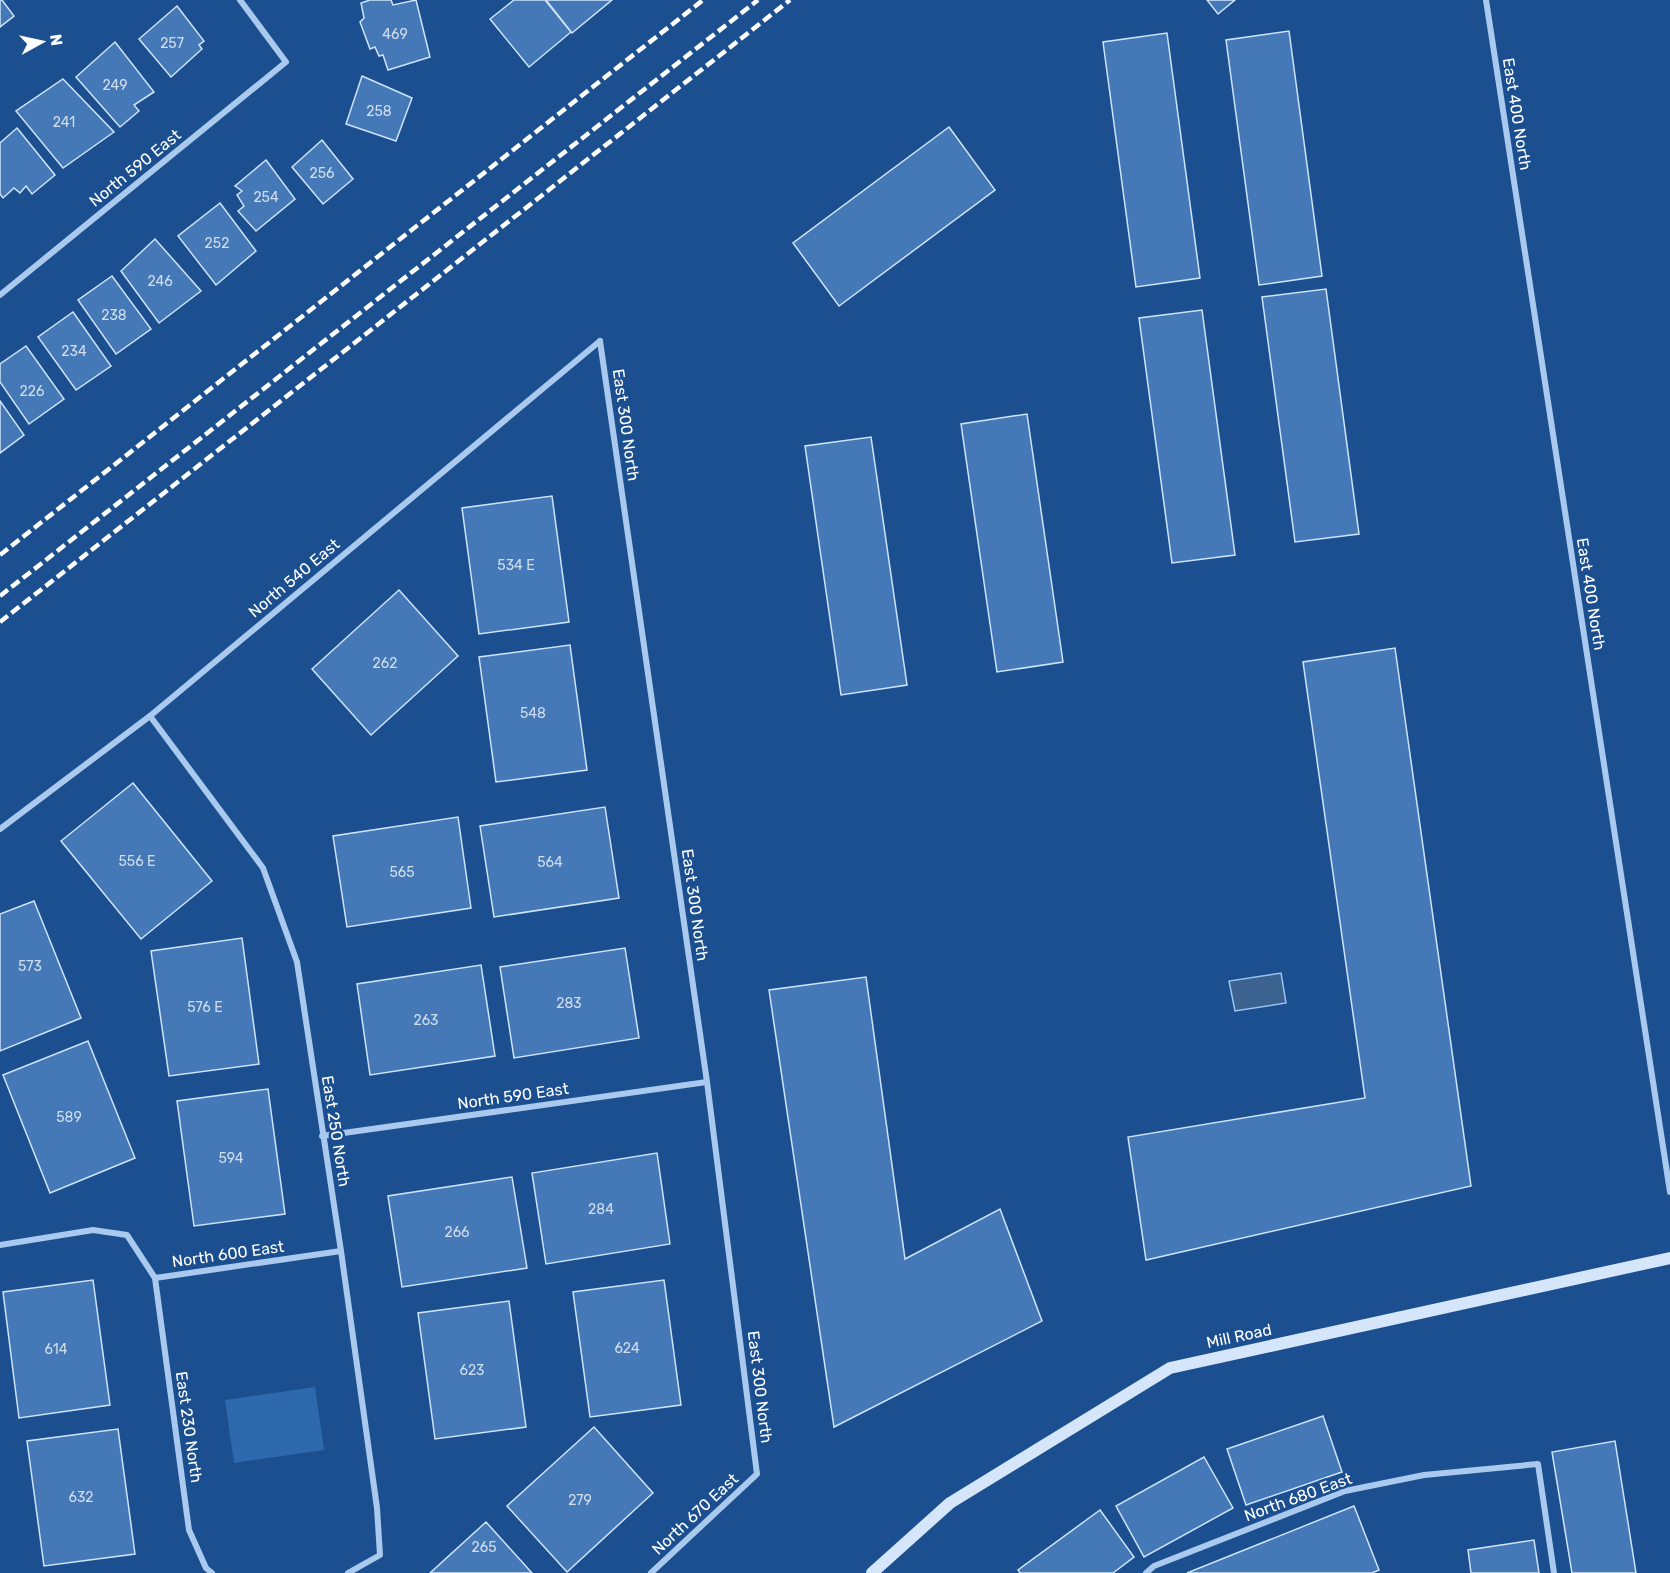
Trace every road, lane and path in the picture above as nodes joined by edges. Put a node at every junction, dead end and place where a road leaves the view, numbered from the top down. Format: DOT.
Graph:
graph roads {
  1 [pos="240,0"];
  2 [pos="1486,0"];
  3 [pos="0,295"];
  4 [pos="600,341"];
  5 [pos="150,716"];
  6 [pos="0,829"];
  7 [pos="707,1082"];
  8 [pos="322,1136"];
  9 [pos="1670,1192"];
  10 [pos="0,1245"];
  11 [pos="341,1251"];
  12 [pos="1670,1258"];
  13 [pos="155,1278"];
  14 [pos="757,1474"];
  15 [pos="212,1573"];
  16 [pos="348,1573"];
  17 [pos="651,1573"];
  18 [pos="872,1573"];
  19 [pos="1146,1573"];
  20 [pos="1554,1573"];
  1 -- 3 [label="street, North 590 East"];
  2 -- 9 [label="street, East 400 North"];
  4 -- 5 [label="street, North 540 East"];
  4 -- 7 [label="street, East 300 North"];
  5 -- 6 [label="street, North 540 East"];
  5 -- 8 [label="street, East 250 North"];
  7 -- 8 [label="street, North 590 East"];
  7 -- 14 [label="street, East 300 North"];
  8 -- 11 [label="street, East 250 North"];
  10 -- 13 [label="street, North 600 East"];
  11 -- 13 [label="street, North 600 East"];
  11 -- 16 [label="street, East 250 North"];
  12 -- 18 [label="main road, Mill Road"];
  13 -- 15 [label="street, East 230 North"];
  14 -- 17 [label="street, North 670 East"];
  19 -- 20 [label="street, North 680 East"];
}
